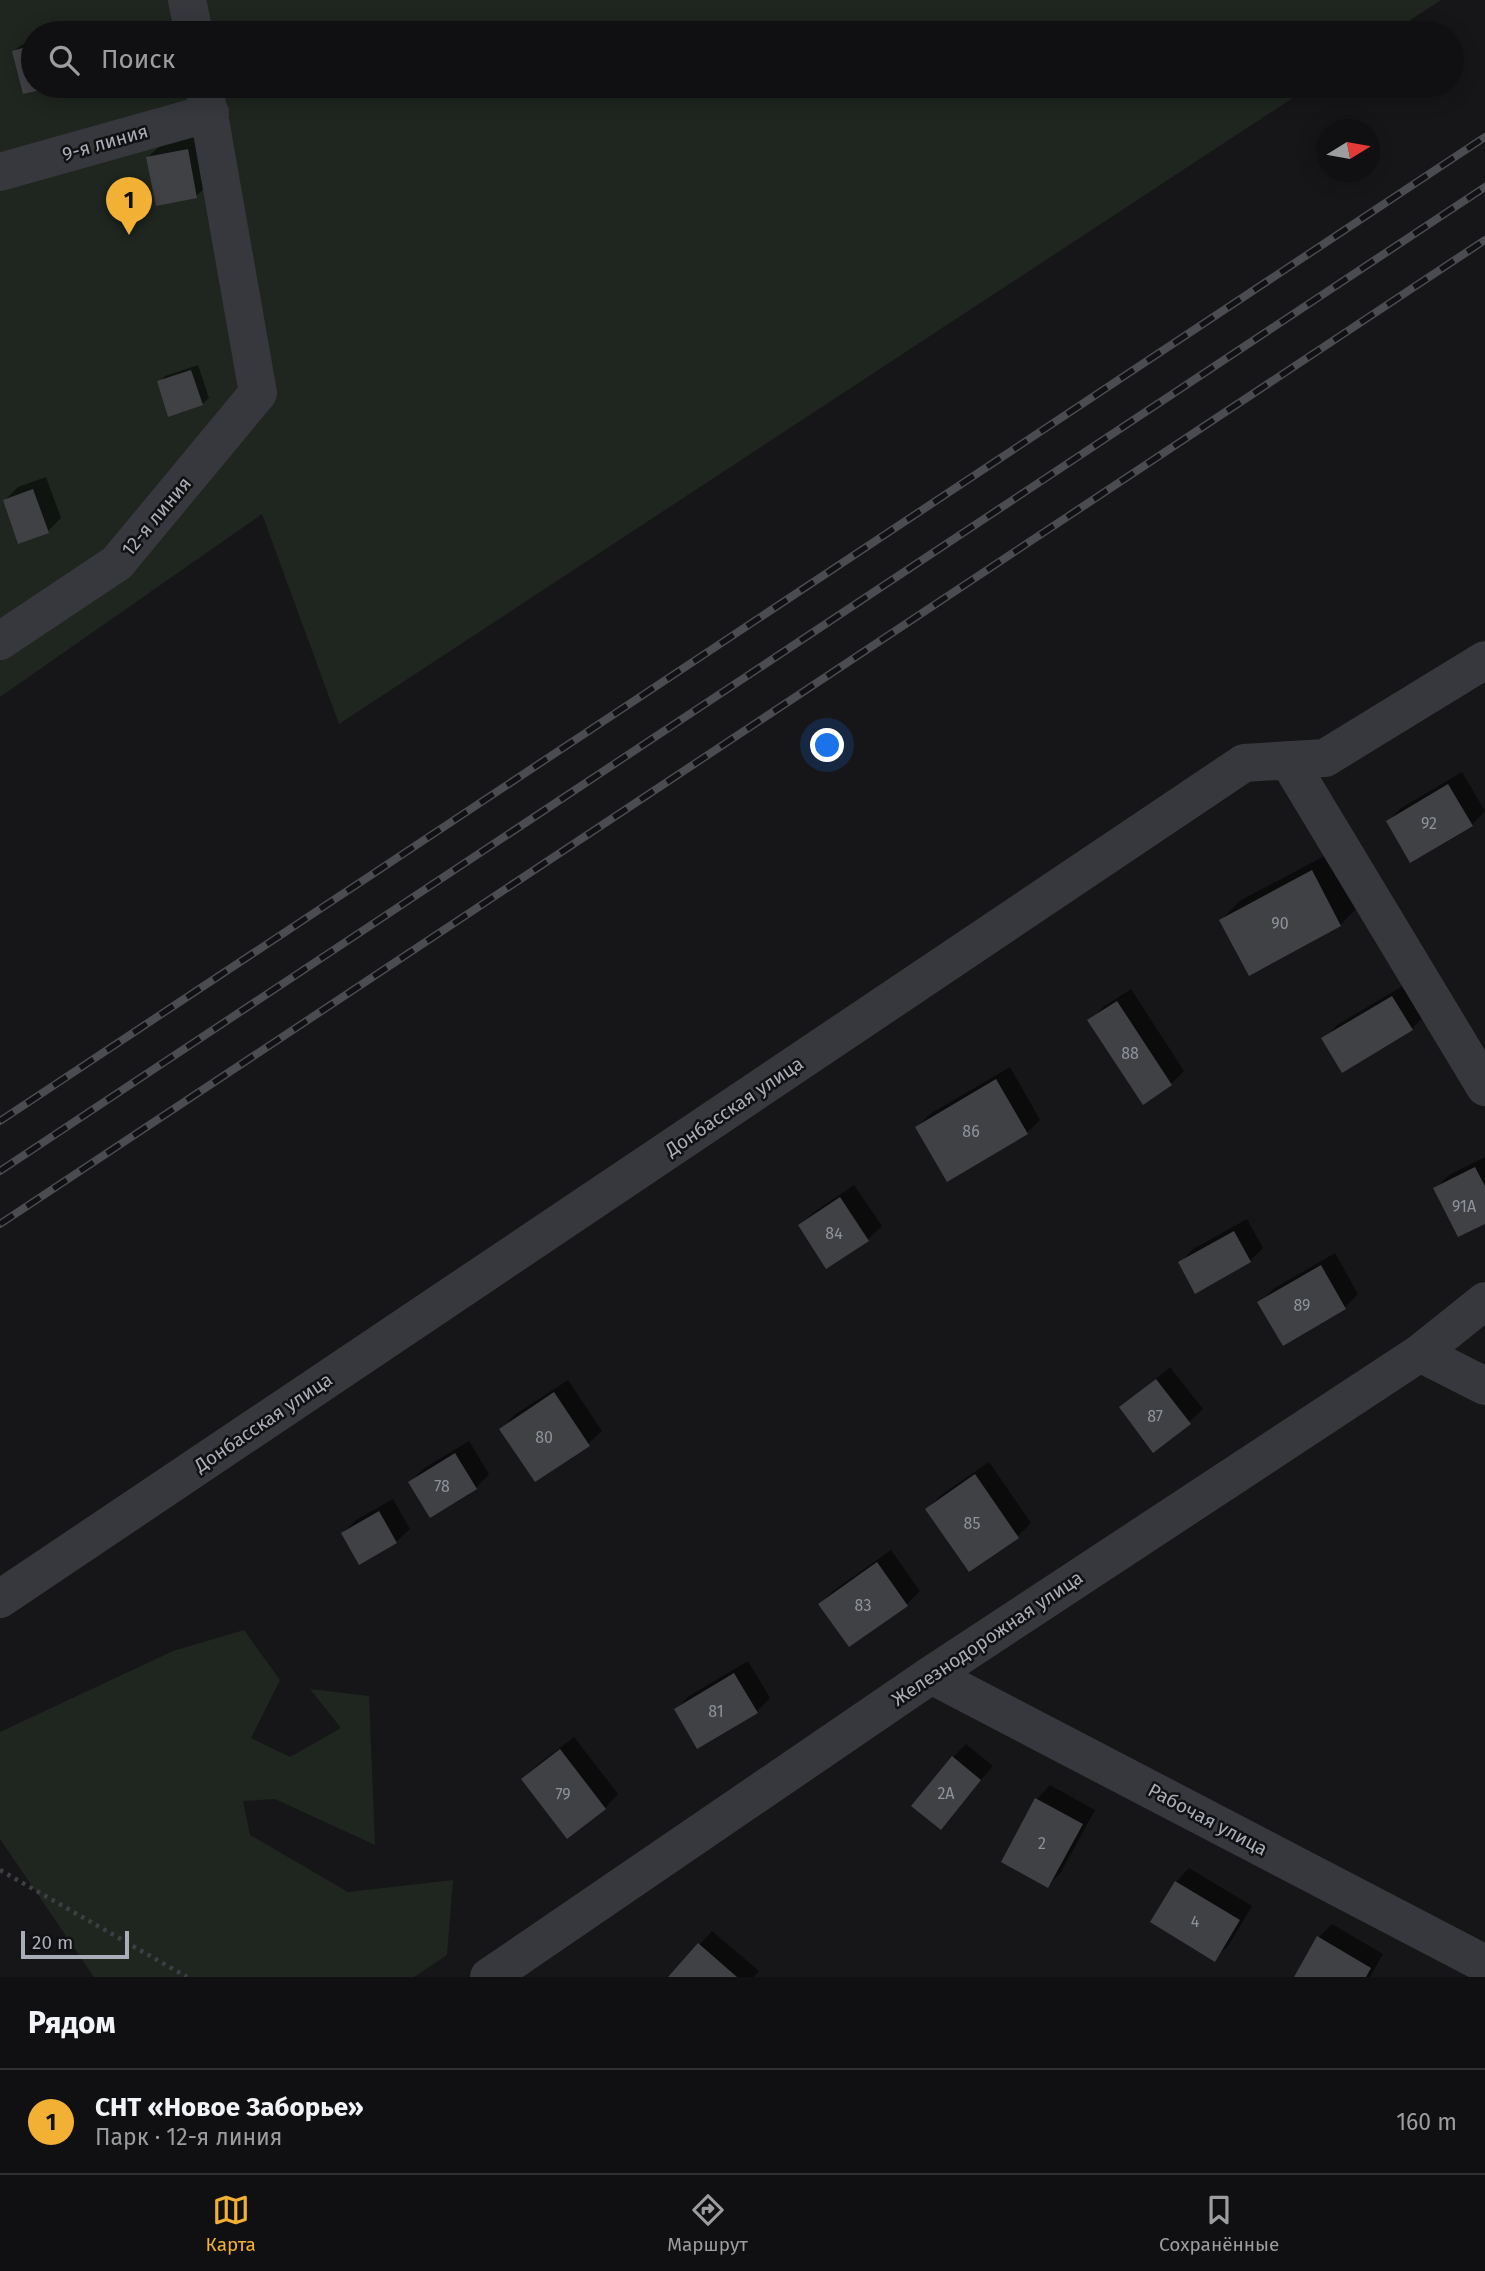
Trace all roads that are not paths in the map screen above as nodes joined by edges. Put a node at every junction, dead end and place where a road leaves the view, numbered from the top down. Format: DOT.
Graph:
graph roads {
  1 [pos="187,0"];
  2 [pos="191,21"];
  3 [pos="207,99"];
  4 [pos="0,172"];
  5 [pos="0,641"];
  6 [pos="1485,660"];
  7 [pos="1288,760"];
  8 [pos="1485,1087"];
  9 [pos="1485,1301"];
  10 [pos="1420,1353"];
  11 [pos="1485,1386"];
  12 [pos="0,1599"];
  13 [pos="931,1675"];
  14 [pos="1485,1964"];
  15 [pos="489,1977"];
  1 -- 2 [label="street"];
  3 -- 4 [label="street, 9-я линия"];
  3 -- 5 [label="street, 12-я линия"];
  6 -- 7 [label="street, Донбасская улица"];
  7 -- 8 [label="street"];
  7 -- 12 [label="street, Донбасская улица"];
  9 -- 10 [label="street, Железнодорожная улица"];
  10 -- 11 [label="street"];
  10 -- 13 [label="street, Железнодорожная улица"];
  13 -- 14 [label="street, Рабочая улица"];
  13 -- 15 [label="street, Железнодорожная улица"];
}
